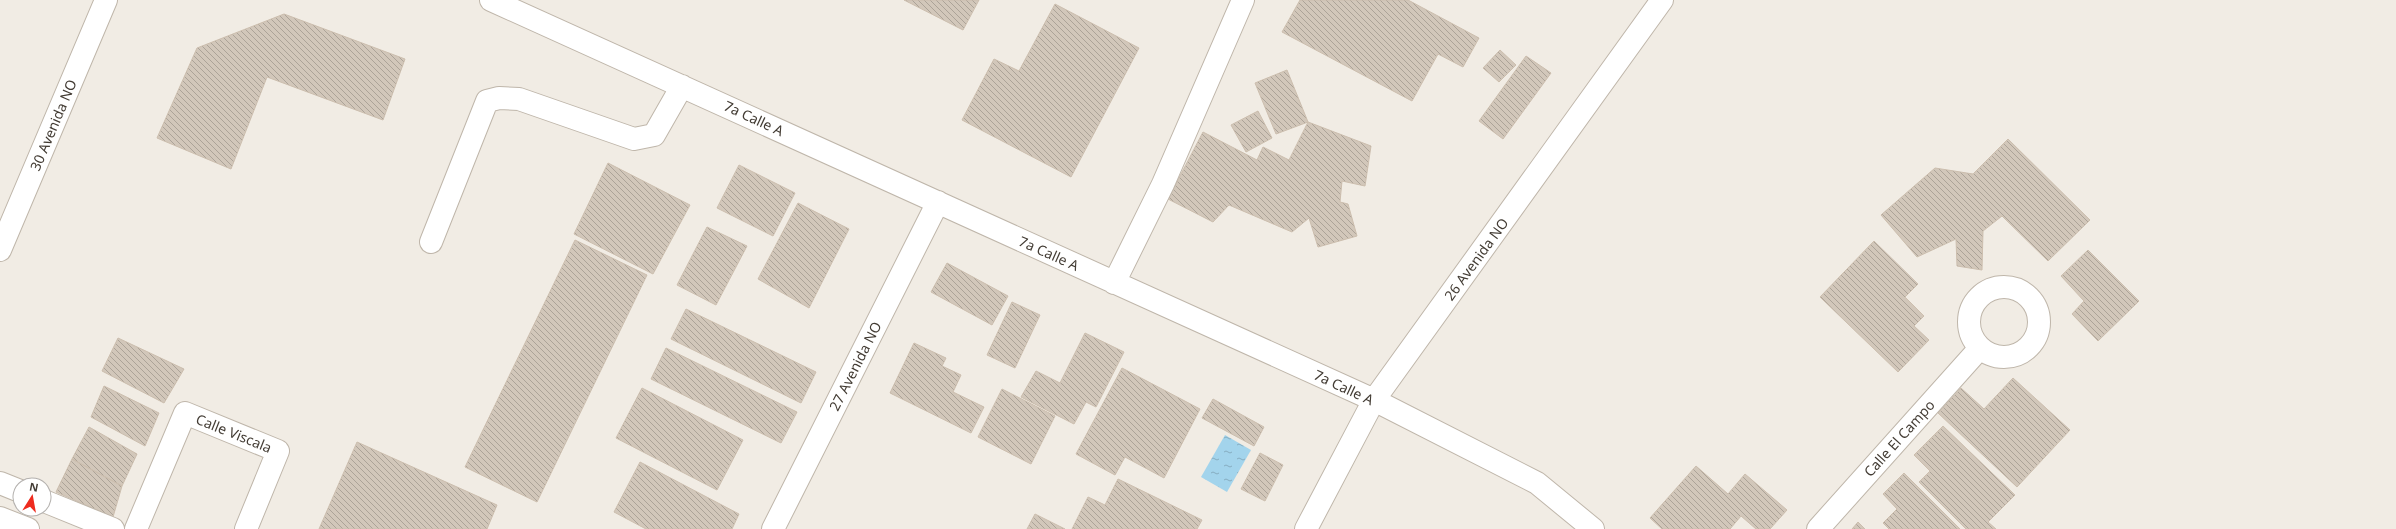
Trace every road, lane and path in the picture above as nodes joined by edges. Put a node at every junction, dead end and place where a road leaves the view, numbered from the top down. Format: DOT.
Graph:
graph roads {
  1 [pos="106,0"];
  2 [pos="491,0"];
  3 [pos="1243,0"];
  4 [pos="1662,0"];
  5 [pos="682,86"];
  6 [pos="938,202"];
  7 [pos="431,242"];
  8 [pos="0,250"];
  9 [pos="1114,283"];
  10 [pos="1980,348"];
  11 [pos="1374,400"];
  12 [pos="0,483"];
  13 [pos="12,488"];
  14 [pos="52,504"];
  15 [pos="0,518"];
  16 [pos="28,529"];
  17 [pos="113,529"];
  18 [pos="136,529"];
  19 [pos="246,529"];
  20 [pos="773,529"];
  21 [pos="1306,529"];
  22 [pos="1593,529"];
  23 [pos="1818,529"];
  1 -- 8 [label="street, 30 Avenida NO"];
  2 -- 5 [label="street, 7a Calle A"];
  3 -- 9 [label="street"];
  4 -- 11 [label="street, 26 Avenida NO"];
  5 -- 6 [label="street, 7a Calle A"];
  5 -- 7 [label="street"];
  6 -- 9 [label="street, 7a Calle A"];
  6 -- 20 [label="street, 27 Avenida NO"];
  9 -- 11 [label="street, 7a Calle A"];
  10 -- 23 [label="street, Calle El Campo"];
  11 -- 21 [label="street, 26 Avenida NO"];
  11 -- 22 [label="street, 7a Calle A"];
  12 -- 13 [label="street"];
  14 -- 17 [label="street"];
  15 -- 16 [label="street"];
  18 -- 19 [label="street, Calle Viscala"];
}
